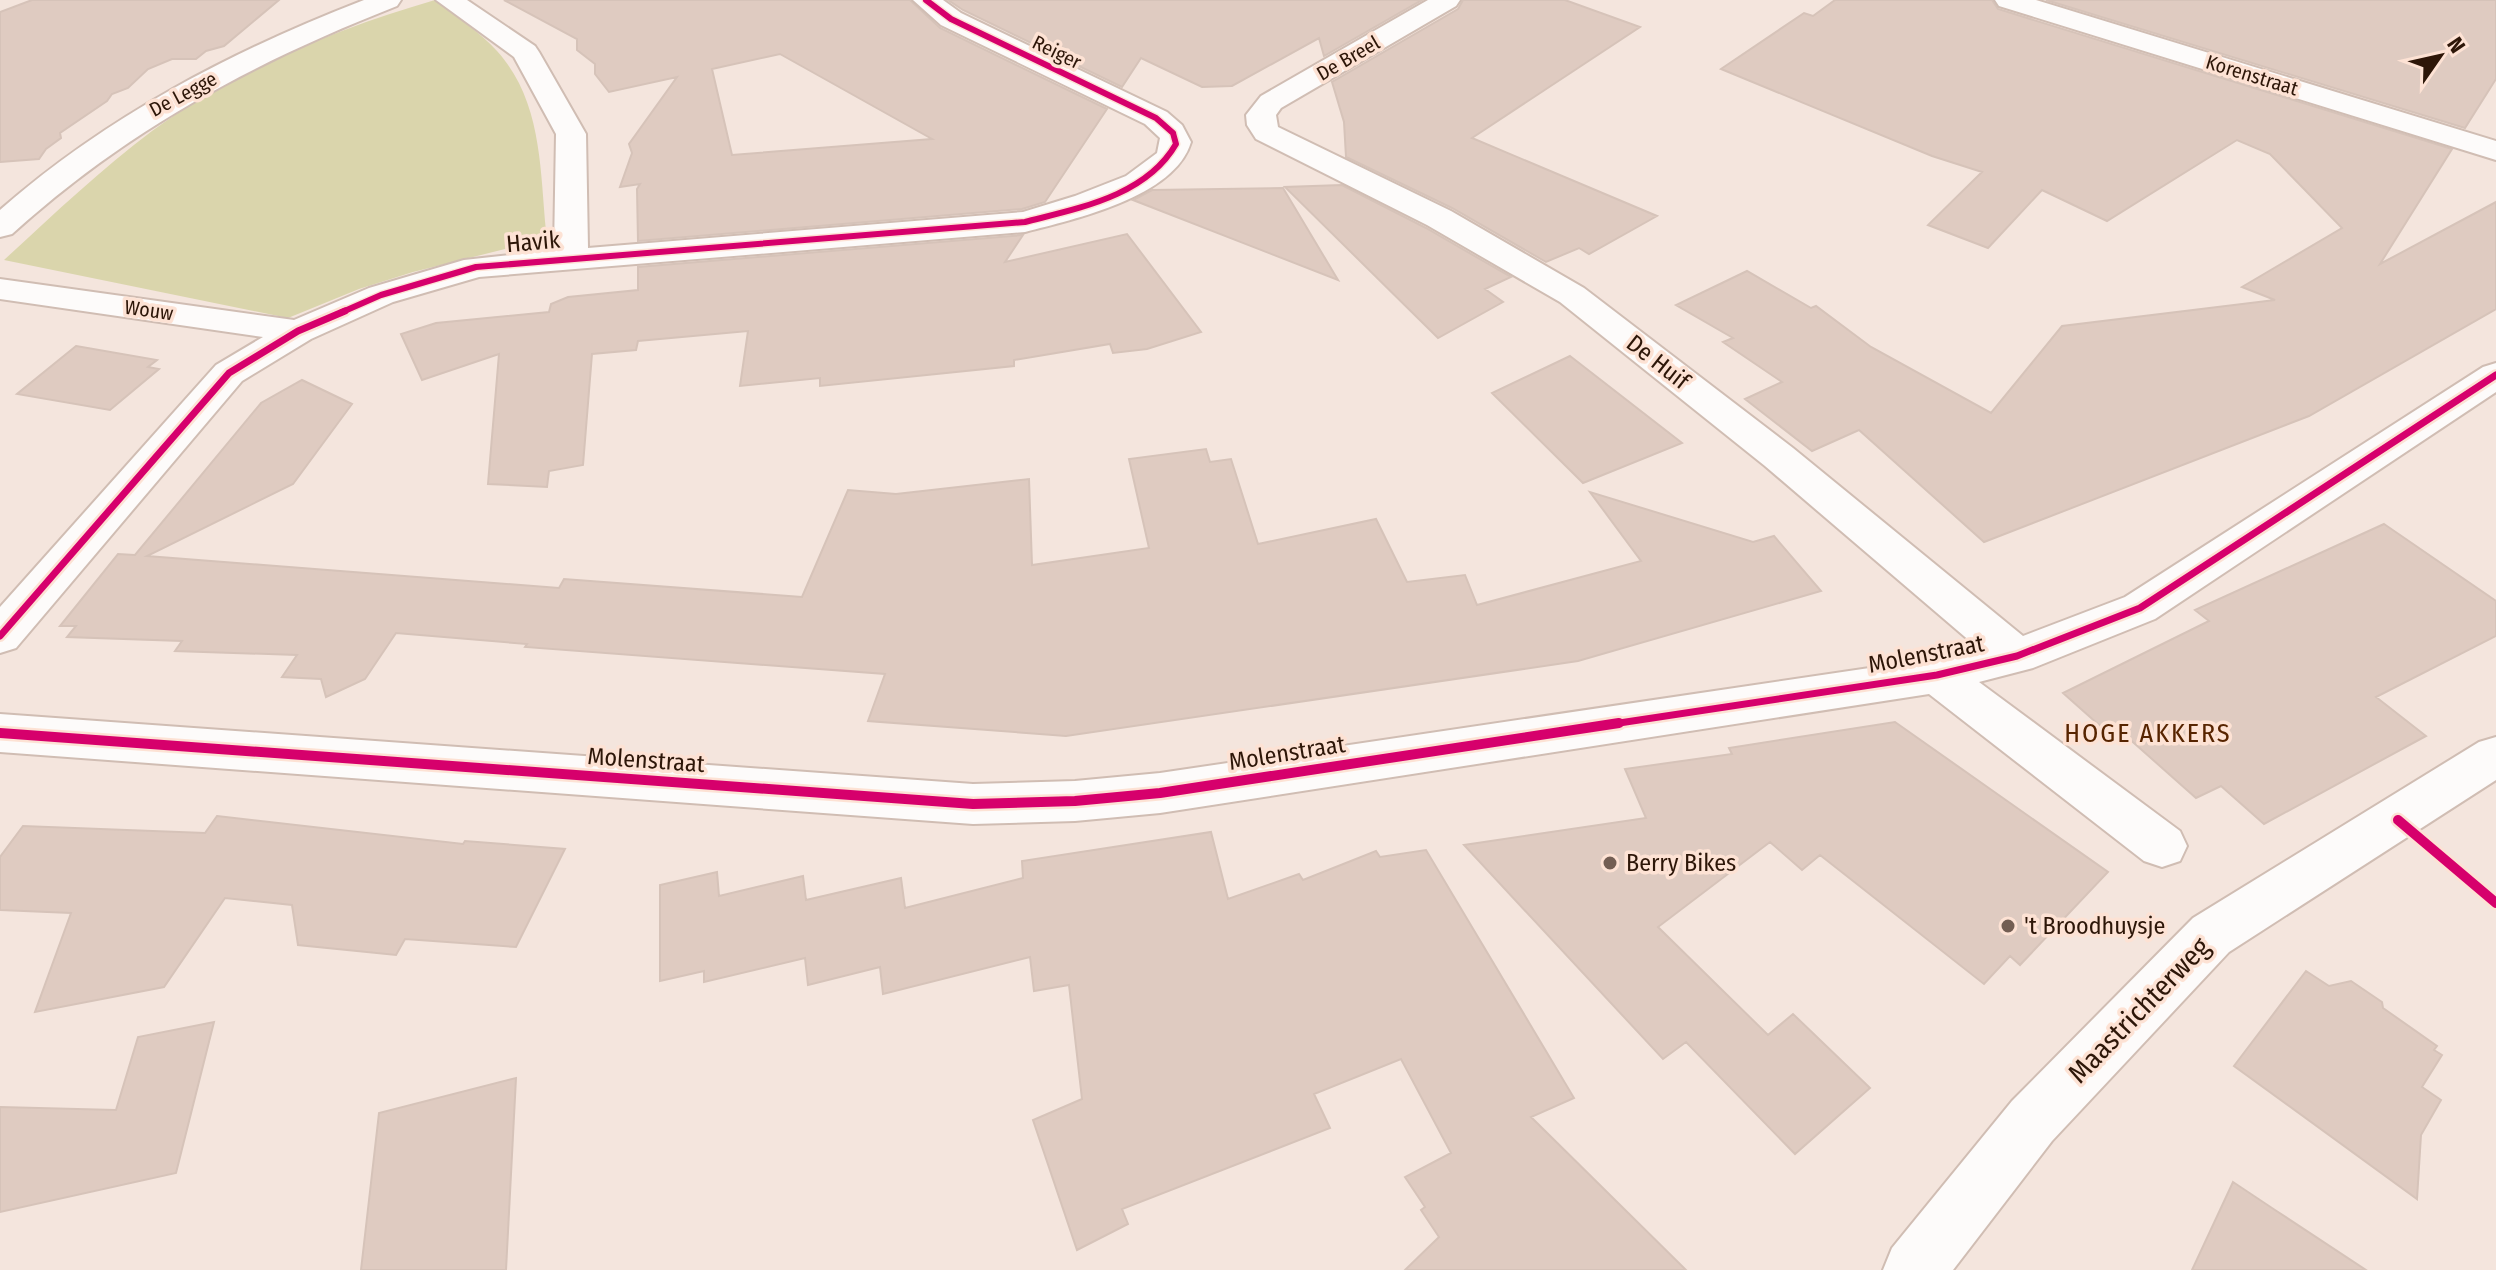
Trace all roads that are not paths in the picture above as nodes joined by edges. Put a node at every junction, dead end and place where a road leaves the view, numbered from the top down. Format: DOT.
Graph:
graph roads {
  1 [pos="388,0"];
  2 [pos="449,0"];
  3 [pos="926,0"];
  4 [pos="1447,0"];
  5 [pos="2008,0"];
  6 [pos="1262,125"];
  7 [pos="1173,133"];
  8 [pos="2496,151"];
  9 [pos="0,227"];
  10 [pos="571,258"];
  11 [pos="0,289"];
  12 [pos="298,331"];
  13 [pos="2496,375"];
  14 [pos="0,636"];
  15 [pos="2017,656"];
  16 [pos="1937,675"];
  17 [pos="0,733"];
  18 [pos="2496,756"];
  19 [pos="2162,846"];
  20 [pos="1914,1270"];
  1 -- 9 [label="street, De Legge"];
  2 -- 10 [label="street"];
  3 -- 7 [label="street, Reiger"];
  4 -- 6 [label="street, De Breel"];
  5 -- 8 [label="street, Korenstraat"];
  6 -- 15 [label="street, De Huif"];
  7 -- 10 [label="street, Havik"];
  10 -- 12 [label="street, Havik"];
  11 -- 12 [label="street, Wouw"];
  12 -- 14 [label="street, Havik"];
  13 -- 15 [label="street, Molenstraat"];
  15 -- 16 [label="street, Molenstraat"];
  16 -- 17 [label="street, Molenstraat"];
  16 -- 19 [label="street, Molenstraat"];
  18 -- 20 [label="street, Maastrichterweg"];
}
